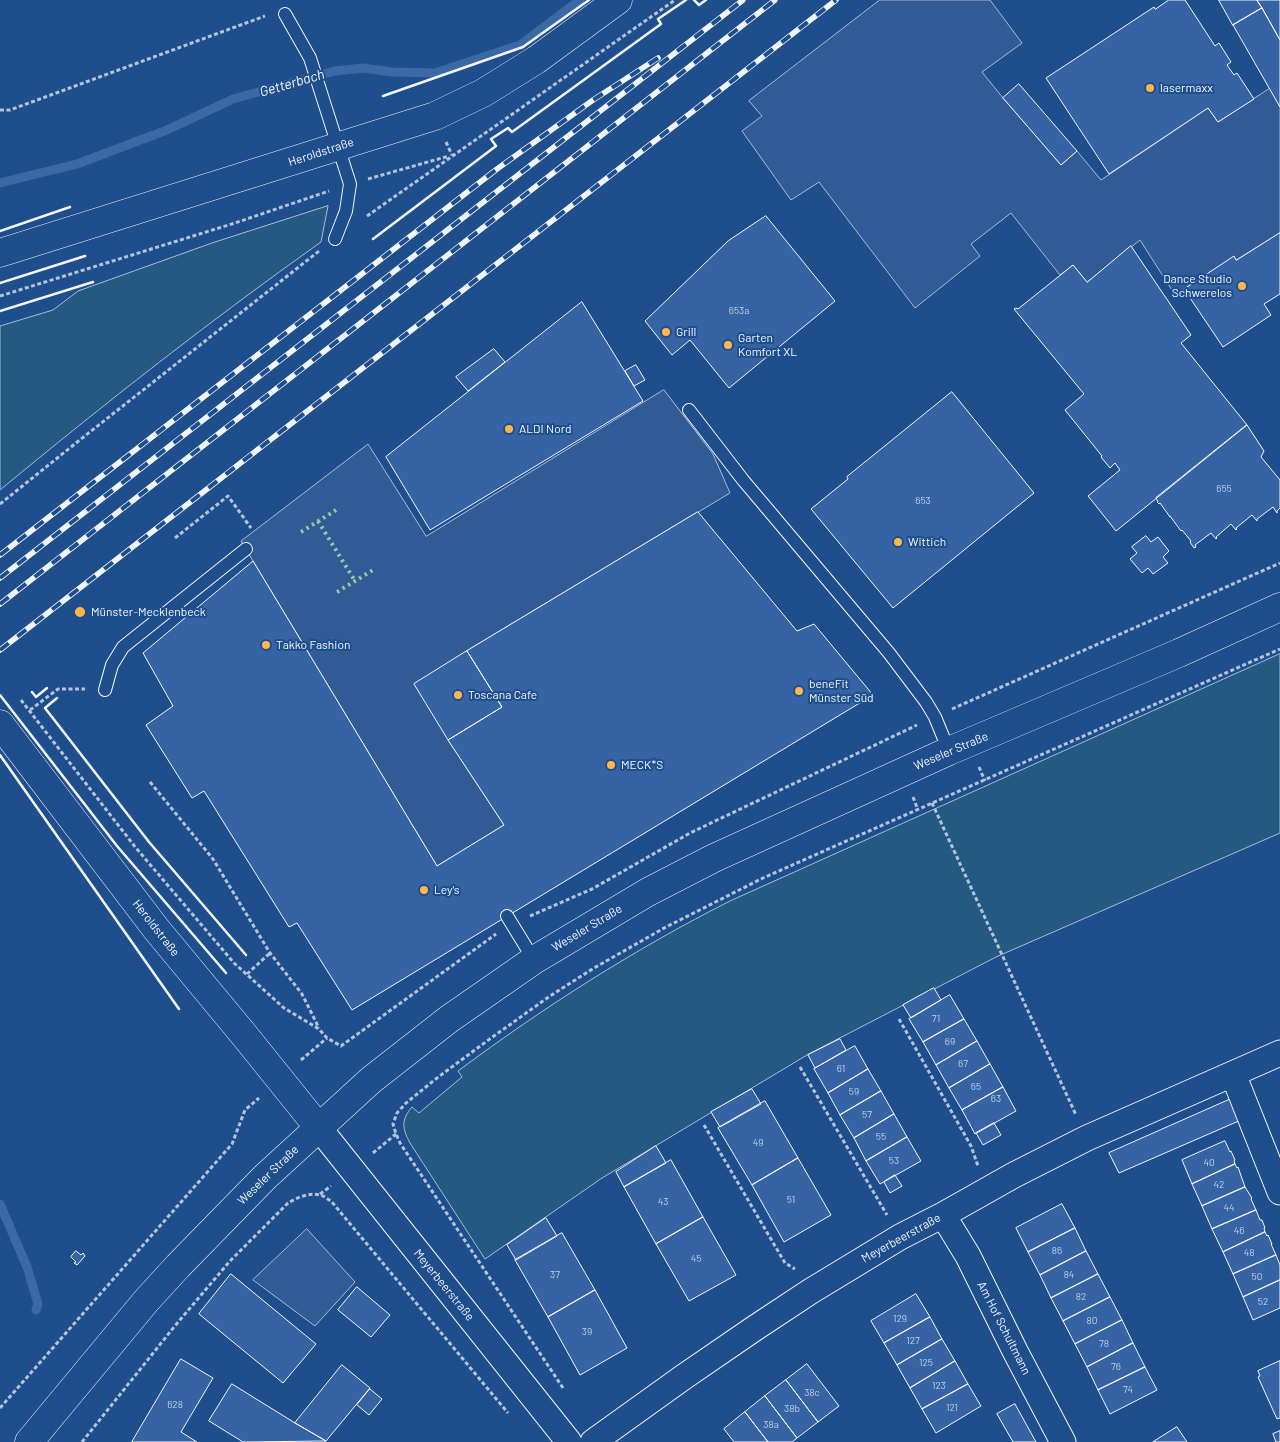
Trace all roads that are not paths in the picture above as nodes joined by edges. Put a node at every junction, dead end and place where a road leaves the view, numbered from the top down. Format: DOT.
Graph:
graph roads {
  1 [pos="618,0"];
  2 [pos="285,14"];
  3 [pos="338,147"];
  4 [pos="335,239"];
  5 [pos="0,253"];
  6 [pos="689,410"];
  7 [pos="246,550"];
  8 [pos="1280,607"];
  9 [pos="105,690"];
  10 [pos="0,724"];
  11 [pos="949,751"];
  12 [pos="507,916"];
  13 [pos="534,960"];
  14 [pos="1280,1053"];
  15 [pos="1233,1074"];
  16 [pos="319,1128"];
  17 [pos="1280,1192"];
  18 [pos="944,1215"];
  19 [pos="29,1442"];
  20 [pos="569,1442"];
  21 [pos="593,1442"];
  22 [pos="1062,1442"];
  1 -- 3 [label="main road, Heroldstraße"];
  2 -- 3 [label="lane"];
  3 -- 4 [label="lane"];
  3 -- 5 [label="main road, Heroldstraße"];
  6 -- 11 [label="lane"];
  7 -- 9 [label="lane"];
  8 -- 11 [label="main road, Weseler Straße"];
  10 -- 16 [label="main road, Heroldstraße"];
  11 -- 13 [label="main road, Weseler Straße"];
  12 -- 13 [label="lane"];
  13 -- 16 [label="main road, Weseler Straße"];
  14 -- 15 [label="street, Meyerbeerstraße"];
  15 -- 17 [label="street"];
  15 -- 18 [label="street, Meyerbeerstraße"];
  16 -- 19 [label="main road, Weseler Straße"];
  16 -- 20 [label="street, Meyerbeerstraße"];
  18 -- 21 [label="street, Meyerbeerstraße"];
  18 -- 22 [label="street, Am Hof Schultmann"];
}
